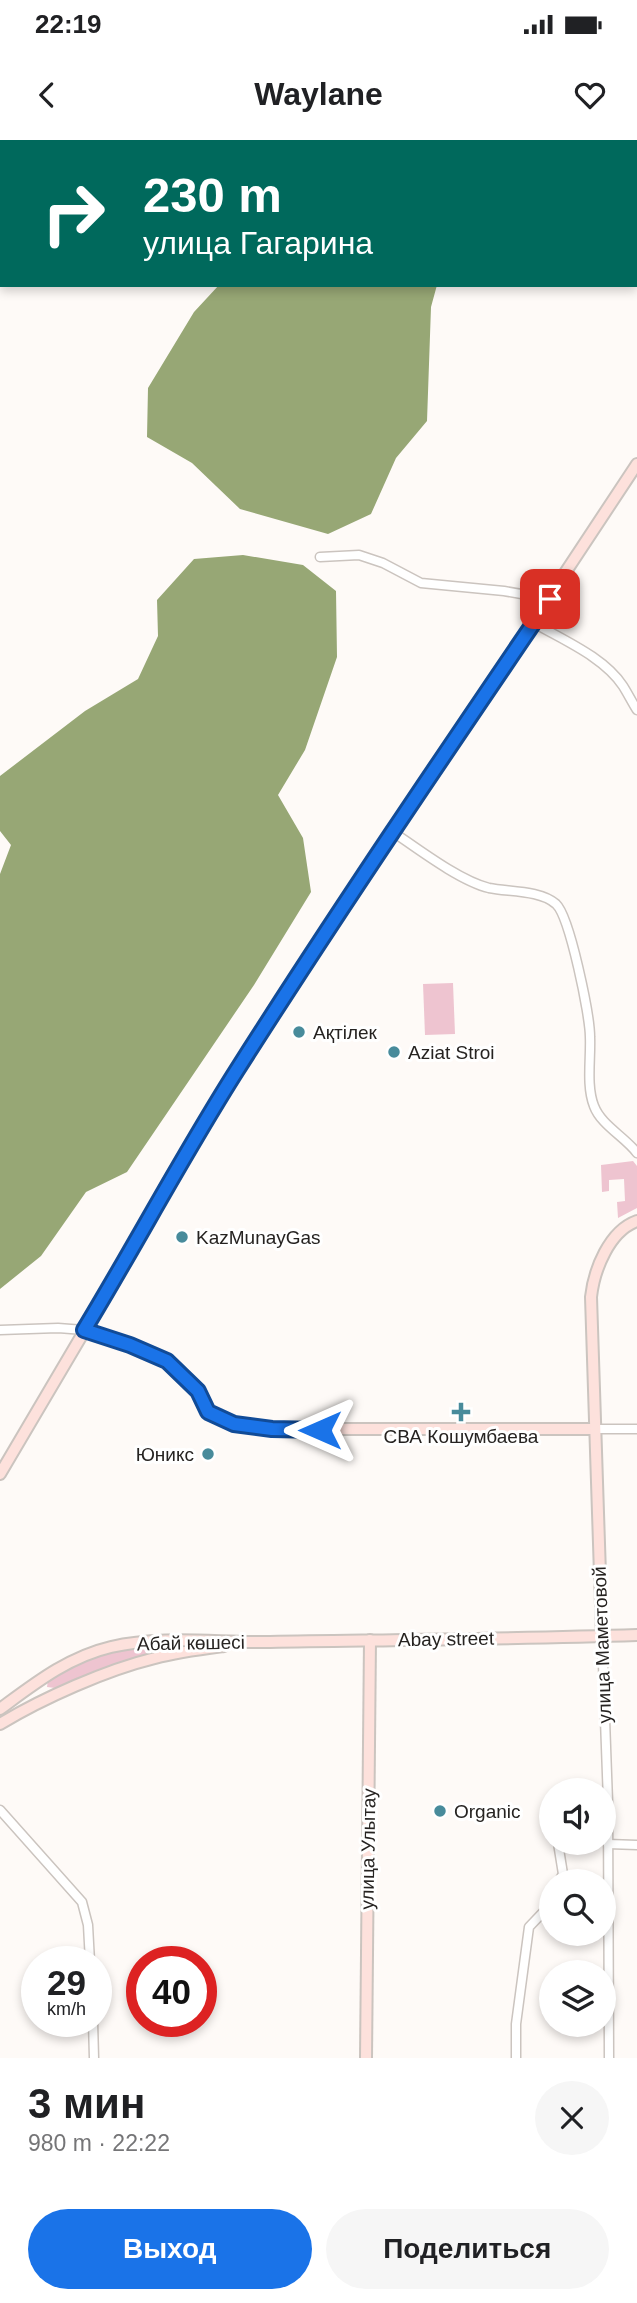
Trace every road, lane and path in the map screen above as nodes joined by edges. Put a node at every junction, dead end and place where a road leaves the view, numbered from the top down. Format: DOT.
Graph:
graph roads {
  1 [pos="637,464"];
  2 [pos="320,557"];
  3 [pos="550,599"];
  4 [pos="534,623"];
  5 [pos="637,710"];
  6 [pos="393,832"];
  7 [pos="637,1153"];
  8 [pos="637,1221"];
  9 [pos="0,1330"];
  10 [pos="84,1330"];
  11 [pos="594,1429"];
  12 [pos="637,1429"];
  13 [pos="0,1474"];
  14 [pos="637,1635"];
  15 [pos="602,1636"];
  16 [pos="370,1640"];
  17 [pos="255,1642"];
  18 [pos="0,1709"];
  19 [pos="0,1724"];
  20 [pos="605,1778"];
  21 [pos="0,1810"];
  22 [pos="616,1844"];
  23 [pos="637,1844"];
  24 [pos="608,1855"];
  25 [pos="539,1916"];
  26 [pos="89,1946"];
  27 [pos="93,2037"];
  28 [pos="94,2058"];
  29 [pos="366,2058"];
  30 [pos="516,2058"];
  31 [pos="609,2058"];
  1 -- 3 [label="main road"];
  2 -- 3 [label="street"];
  3 -- 4 [label="main road"];
  4 -- 5 [label="street"];
  4 -- 6 [label="main road"];
  6 -- 7 [label="street"];
  6 -- 10 [label="main road"];
  8 -- 11 [label="main road, улица Маметовой"];
  9 -- 10 [label="street"];
  10 -- 11 [label="main road"];
  10 -- 13 [label="main road"];
  11 -- 12 [label="street"];
  11 -- 15 [label="main road, улица Маметовой"];
  14 -- 15 [label="main road, Abay street"];
  15 -- 16 [label="main road, Abay street"];
  15 -- 20 [label="street, улица Маметовой"];
  16 -- 17 [label="main road, Abay street"];
  16 -- 29 [label="main road, улица Улытау"];
  17 -- 18 [label="main road, Абай көшесі"];
  17 -- 19 [label="main road, Абай көшесі"];
  21 -- 26 [label="street"];
  22 -- 23 [label="street"];
  24 -- 31 [label="street, улица Маметовой"];
  25 -- 30 [label="street"];
  27 -- 28 [label="street"];
}
